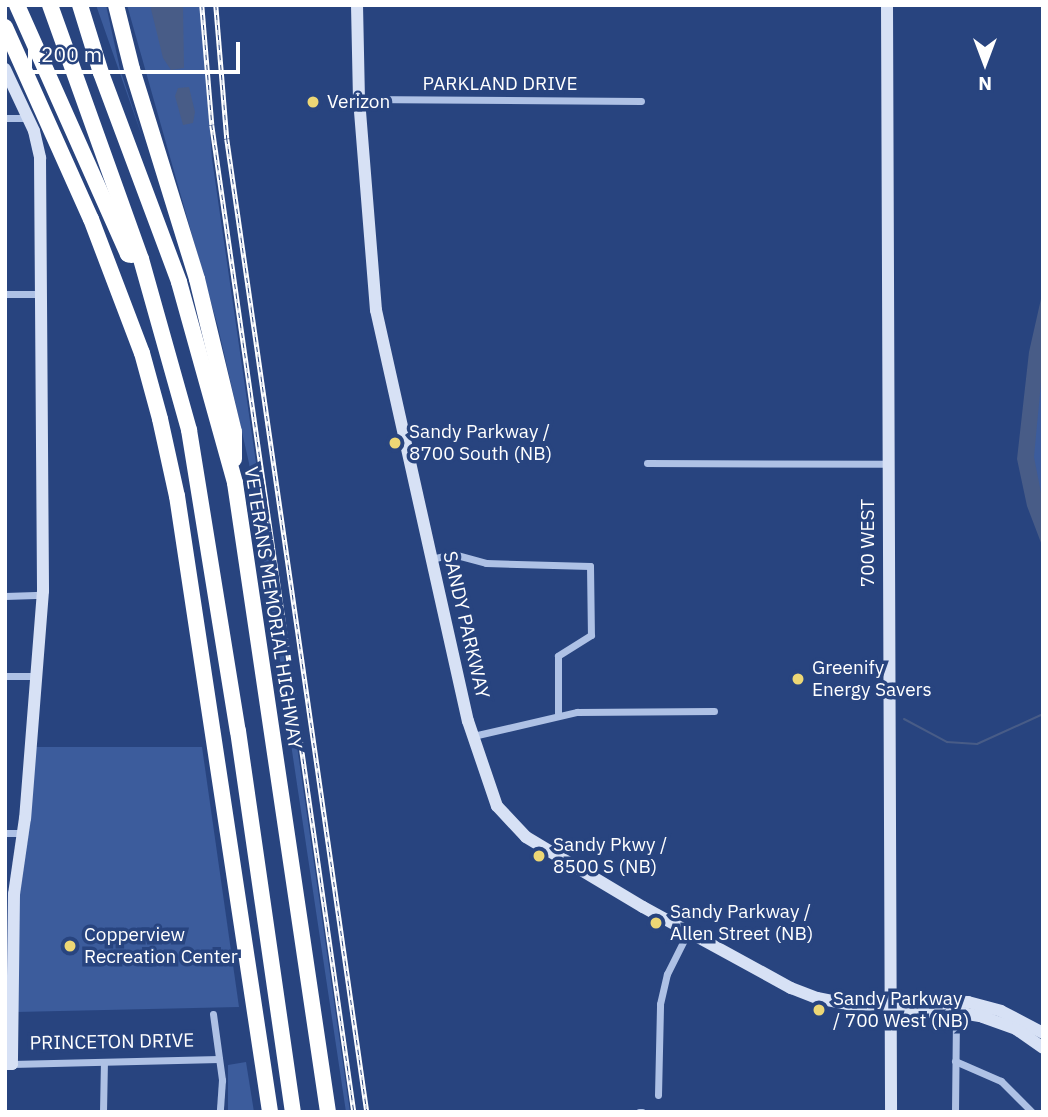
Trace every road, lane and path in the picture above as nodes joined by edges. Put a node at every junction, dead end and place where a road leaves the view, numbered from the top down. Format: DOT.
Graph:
graph roads {
  1 [pos="17,5"];
  2 [pos="50,5"];
  3 [pos="80,5"];
  4 [pos="116,5"];
  5 [pos="356,5"];
  6 [pos="887,5"];
  7 [pos="5,27"];
  8 [pos="5,69"];
  9 [pos="359,99"];
  10 [pos="642,101"];
  11 [pos="5,118"];
  12 [pos="28,118"];
  13 [pos="72,123"];
  14 [pos="141,259"];
  15 [pos="5,294"];
  16 [pos="41,294"];
  17 [pos="151,384"];
  18 [pos="647,463"];
  19 [pos="887,464"];
  20 [pos="235,483"];
  21 [pos="431,559"];
  22 [pos="43,595"];
  23 [pos="5,596"];
  24 [pos="5,676"];
  25 [pos="37,676"];
  26 [pos="714,711"];
  27 [pos="558,715"];
  28 [pos="473,736"];
  29 [pos="5,833"];
  30 [pos="23,834"];
  31 [pos="688,932"];
  32 [pos="9,976"];
  33 [pos="890,1004"];
  34 [pos="956,1012"];
  35 [pos="213,1014"];
  36 [pos="1043,1033"];
  37 [pos="1043,1048"];
  38 [pos="219,1059"];
  39 [pos="955,1061"];
  40 [pos="104,1062"];
  41 [pos="9,1064"];
  42 [pos="658,1095"];
  43 [pos="103,1112"];
  44 [pos="220,1112"];
  45 [pos="270,1112"];
  46 [pos="293,1112"];
  47 [pos="328,1112"];
  48 [pos="891,1112"];
  49 [pos="955,1112"];
  50 [pos="1032,1112"];
  1 -- 13 [label="highway"];
  2 -- 14 [label="highway"];
  3 -- 20 [label="highway, VETERANS MEMORIAL HIGHWAY"];
  4 -- 20 [label="highway"];
  5 -- 9 [label="street, SANDY PARKWAY"];
  6 -- 19 [label="street, 700 WEST"];
  7 -- 17 [label="highway"];
  8 -- 12 [label="street"];
  9 -- 10 [label="street, PARKLAND DRIVE"];
  9 -- 21 [label="street, SANDY PARKWAY"];
  11 -- 12 [label="street"];
  12 -- 16 [label="street"];
  13 -- 14 [label="highway"];
  13 -- 17 [label="highway"];
  14 -- 46 [label="highway"];
  15 -- 16 [label="street"];
  16 -- 22 [label="street"];
  17 -- 45 [label="highway"];
  18 -- 19 [label="street"];
  19 -- 33 [label="street, 700 WEST"];
  20 -- 47 [label="highway, VETERANS MEMORIAL HIGHWAY"];
  21 -- 27 [label="street"];
  21 -- 28 [label="street, SANDY PARKWAY"];
  22 -- 23 [label="street"];
  22 -- 25 [label="street"];
  24 -- 25 [label="street"];
  25 -- 30 [label="street"];
  26 -- 27 [label="street"];
  27 -- 28 [label="street"];
  28 -- 31 [label="street, SANDY PARKWAY"];
  29 -- 30 [label="street"];
  30 -- 32 [label="street"];
  31 -- 33 [label="street, SANDY PARKWAY"];
  31 -- 42 [label="street"];
  32 -- 41 [label="street"];
  33 -- 34 [label="street"];
  33 -- 36 [label="street"];
  33 -- 48 [label="street, 700 WEST"];
  34 -- 37 [label="street"];
  34 -- 39 [label="street"];
  35 -- 38 [label="street"];
  38 -- 40 [label="street, PRINCETON DRIVE"];
  38 -- 44 [label="street"];
  39 -- 49 [label="street"];
  39 -- 50 [label="street"];
  40 -- 41 [label="street, PRINCETON DRIVE"];
  40 -- 43 [label="street"];
}
